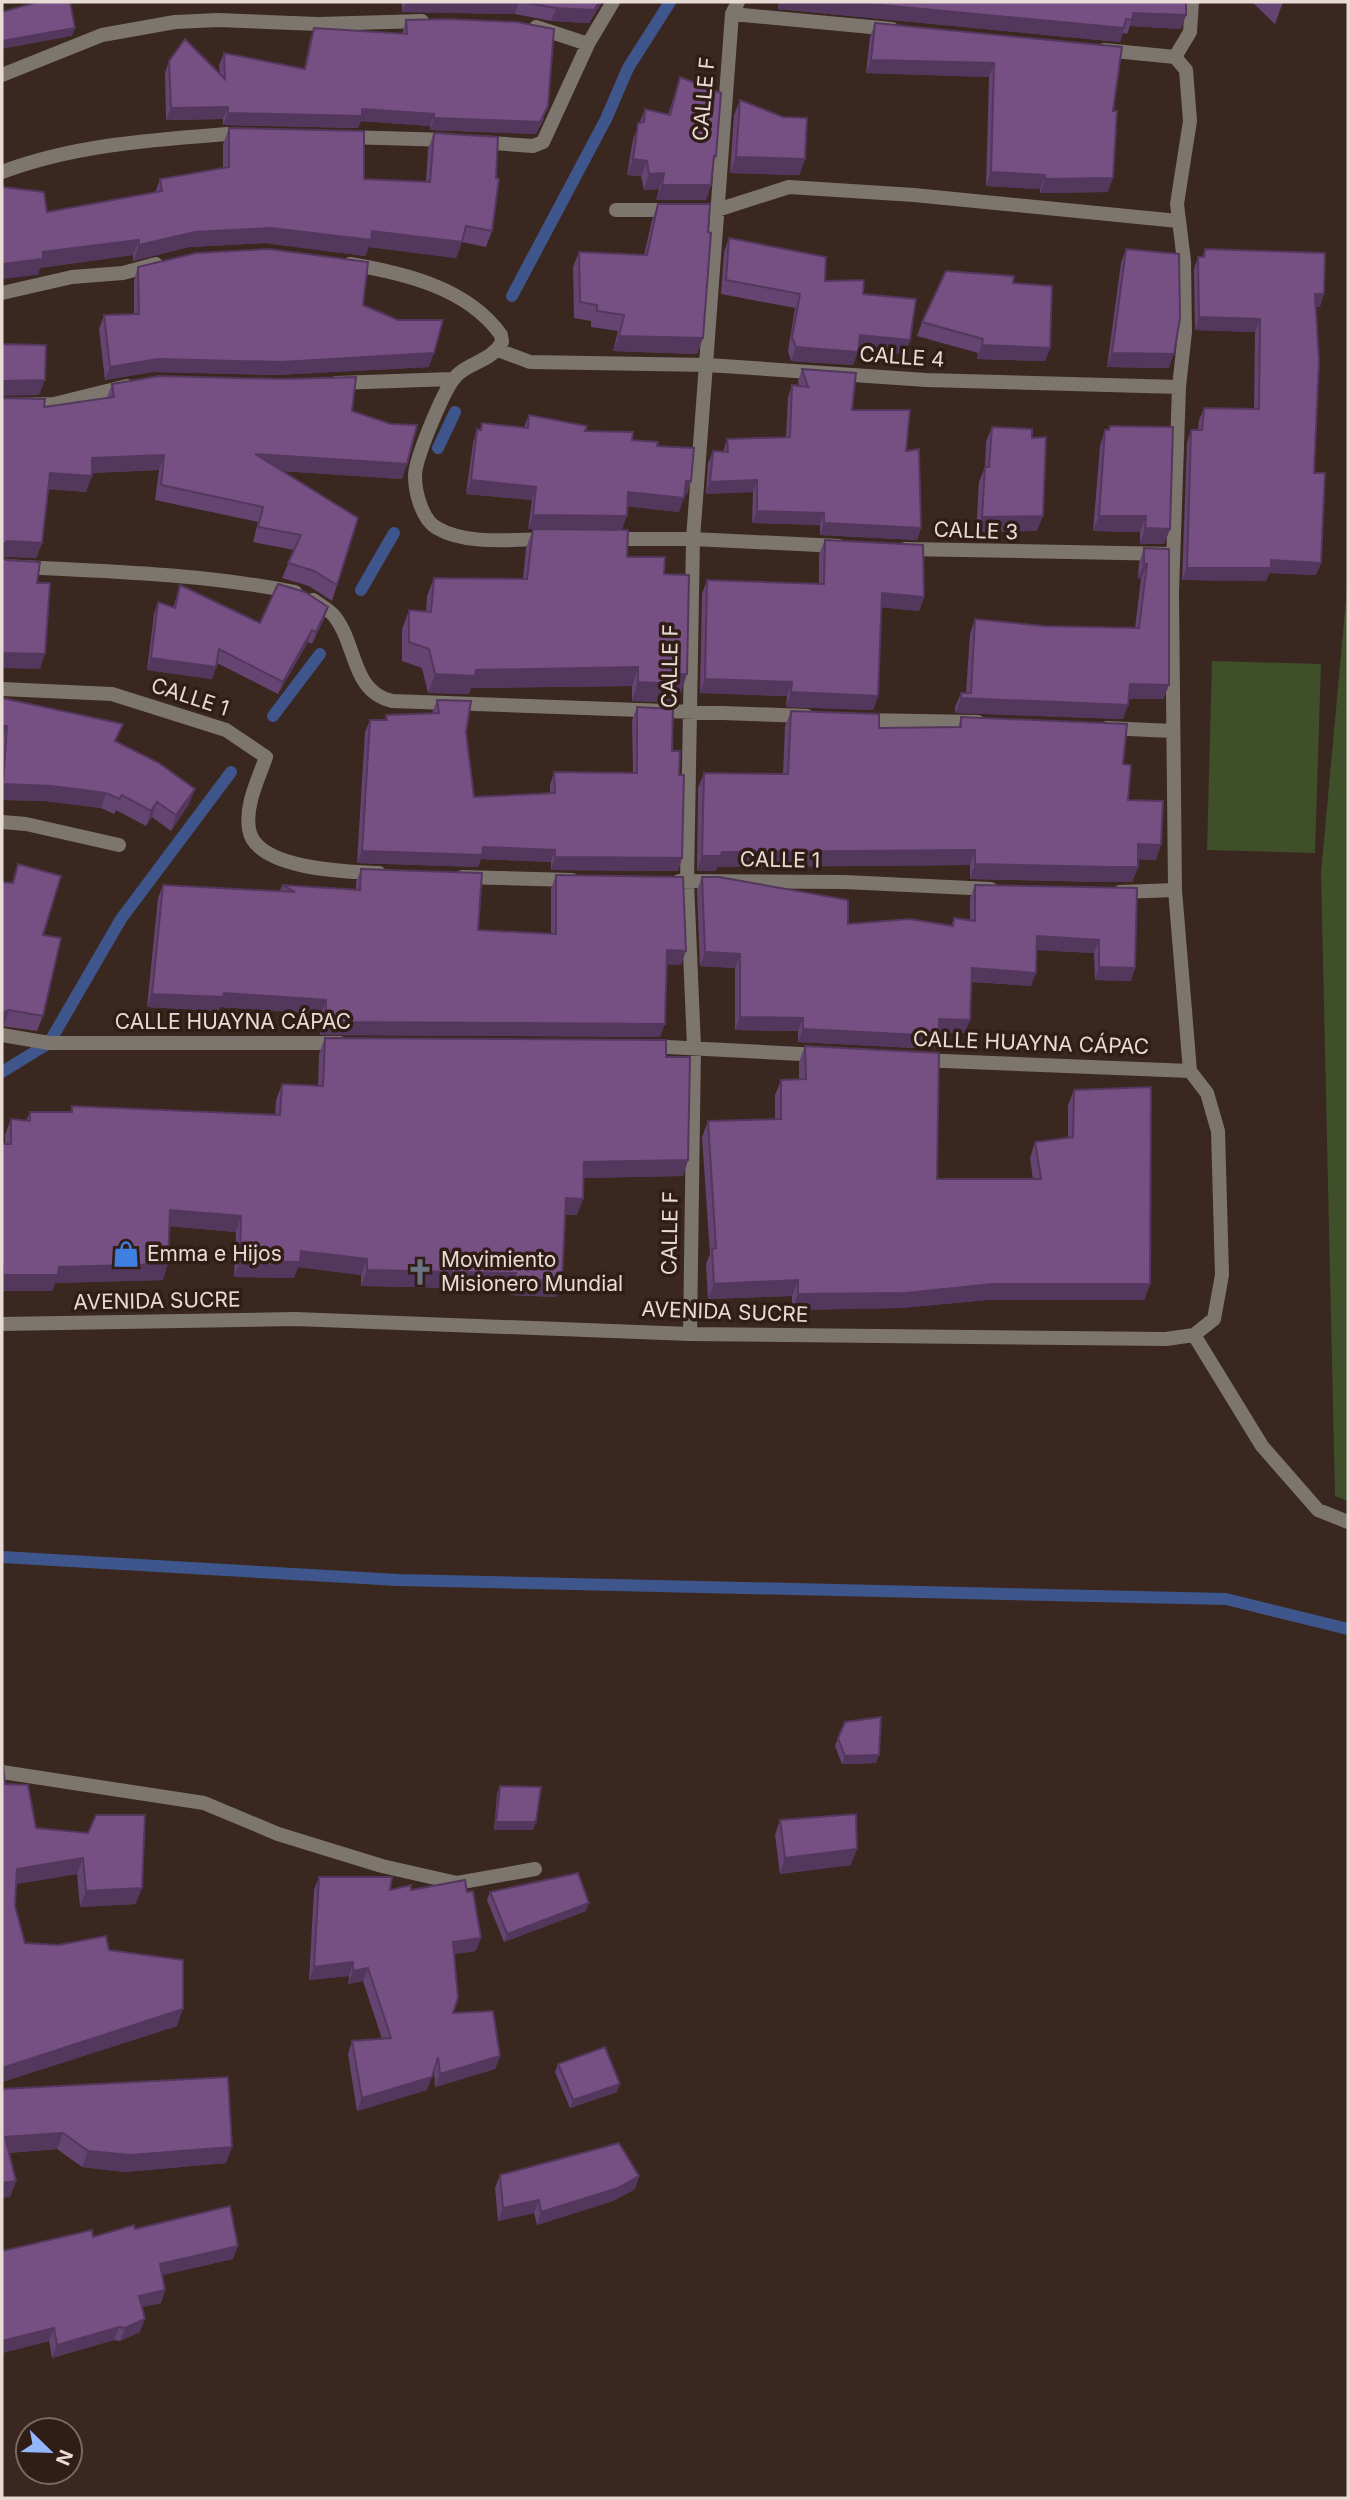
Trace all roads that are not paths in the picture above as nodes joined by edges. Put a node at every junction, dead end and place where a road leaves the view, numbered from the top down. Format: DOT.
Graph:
graph roads {
  1 [pos="613,2"];
  2 [pos="1192,2"];
  3 [pos="735,8"];
  4 [pos="444,21"];
  5 [pos="514,24"];
  6 [pos="905,31"];
  7 [pos="588,44"];
  8 [pos="1094,49"];
  9 [pos="1175,57"];
  10 [pos="2,75"];
  11 [pos="267,137"];
  12 [pos="328,138"];
  13 [pos="2,172"];
  14 [pos="616,210"];
  15 [pos="717,211"];
  16 [pos="1178,221"];
  17 [pos="168,261"];
  18 [pos="333,261"];
  19 [pos="2,293"];
  20 [pos="498,350"];
  21 [pos="708,365"];
  22 [pos="453,379"];
  23 [pos="139,384"];
  24 [pos="325,384"];
  25 [pos="1179,387"];
  26 [pos="2,405"];
  27 [pos="563,539"];
  28 [pos="589,539"];
  29 [pos="693,539"];
  30 [pos="852,546"];
  31 [pos="891,548"];
  32 [pos="1173,554"];
  33 [pos="2,566"];
  34 [pos="2,689"];
  35 [pos="690,714"];
  36 [pos="824,717"];
  37 [pos="847,718"];
  38 [pos="990,723"];
  39 [pos="1092,727"];
  40 [pos="1172,731"];
  41 [pos="2,822"];
  42 [pos="119,845"];
  43 [pos="391,874"];
  44 [pos="444,876"];
  45 [pos="592,880"];
  46 [pos="659,881"];
  47 [pos="687,882"];
  48 [pos="1002,890"];
  49 [pos="1174,890"];
  50 [pos="1105,892"];
  51 [pos="2,1035"];
  52 [pos="350,1043"];
  53 [pos="626,1046"];
  54 [pos="694,1047"];
  55 [pos="833,1055"];
  56 [pos="903,1059"];
  57 [pos="1190,1071"];
  58 [pos="2,1324"];
  59 [pos="690,1334"];
  60 [pos="1194,1335"];
  61 [pos="1348,1522"];
  62 [pos="2,1772"];
  63 [pos="535,1869"];
  1 -- 7 [label="street"];
  2 -- 9 [label="street"];
  3 -- 6 [label="street"];
  3 -- 15 [label="street, CALLE F"];
  4 -- 10 [label="street"];
  5 -- 7 [label="street"];
  7 -- 12 [label="street"];
  8 -- 9 [label="street"];
  9 -- 16 [label="street"];
  11 -- 13 [label="street"];
  14 -- 15 [label="street"];
  15 -- 16 [label="street"];
  15 -- 21 [label="street, CALLE F"];
  16 -- 25 [label="street"];
  17 -- 19 [label="street"];
  18 -- 20 [label="street"];
  20 -- 21 [label="street, CALLE 4"];
  20 -- 22 [label="street"];
  21 -- 25 [label="street, CALLE 4"];
  21 -- 29 [label="street, CALLE F"];
  22 -- 24 [label="street"];
  22 -- 27 [label="street"];
  23 -- 26 [label="street"];
  25 -- 32 [label="street"];
  28 -- 29 [label="street"];
  29 -- 30 [label="street"];
  29 -- 35 [label="street, CALLE F"];
  31 -- 32 [label="street, CALLE 3"];
  32 -- 40 [label="street"];
  33 -- 35 [label="street"];
  34 -- 43 [label="street, CALLE 1"];
  35 -- 36 [label="street"];
  35 -- 47 [label="street, CALLE F"];
  37 -- 38 [label="street"];
  39 -- 40 [label="street"];
  40 -- 49 [label="street"];
  41 -- 42 [label="street"];
  44 -- 45 [label="street"];
  46 -- 47 [label="street, CALLE 1"];
  47 -- 48 [label="street, CALLE 1"];
  47 -- 54 [label="street, CALLE F"];
  49 -- 50 [label="street"];
  49 -- 57 [label="street"];
  51 -- 52 [label="street, CALLE HUAYNA CÁPAC"];
  53 -- 54 [label="street"];
  54 -- 55 [label="street"];
  54 -- 59 [label="street, CALLE F"];
  56 -- 57 [label="street, CALLE HUAYNA CÁPAC"];
  57 -- 60 [label="street"];
  58 -- 59 [label="street, AVENIDA SUCRE"];
  59 -- 60 [label="street, AVENIDA SUCRE"];
  60 -- 61 [label="street"];
  62 -- 63 [label="street"];
}
